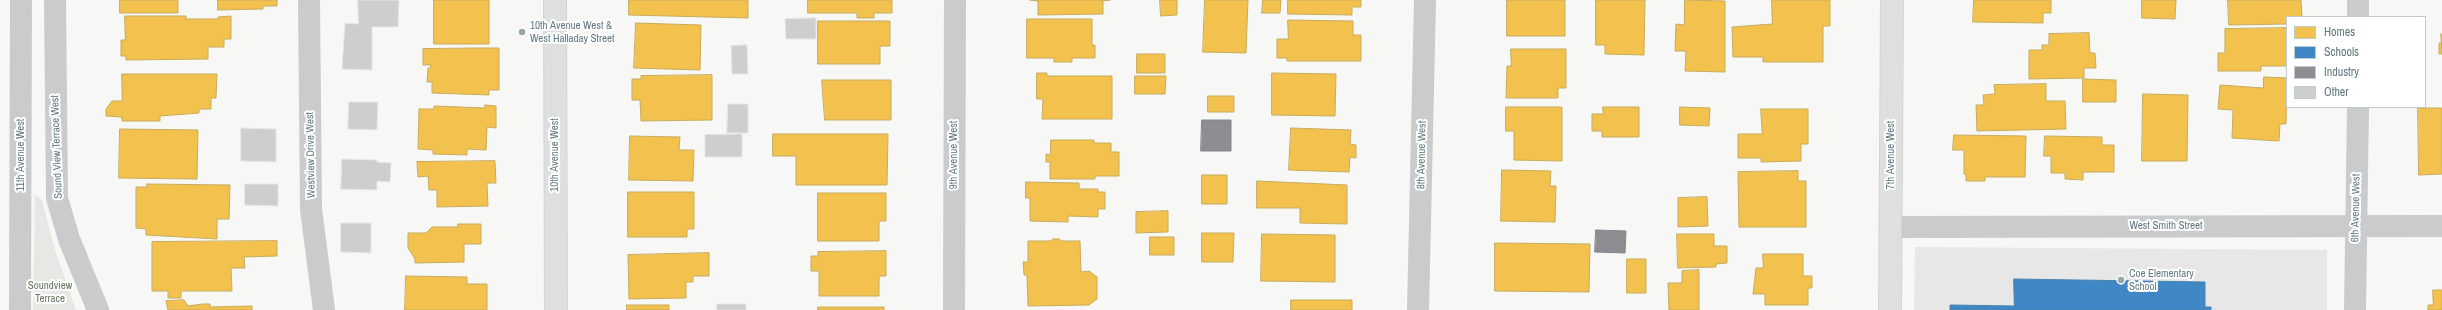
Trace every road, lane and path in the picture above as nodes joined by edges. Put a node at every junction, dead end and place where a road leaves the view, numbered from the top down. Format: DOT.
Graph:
graph roads {
  1 [pos="21,0"];
  2 [pos="55,0"];
  3 [pos="309,0"];
  4 [pos="555,0"];
  5 [pos="955,0"];
  6 [pos="1425,0"];
  7 [pos="1892,0"];
  8 [pos="2358,0"];
  9 [pos="2358,16"];
  10 [pos="2358,108"];
  11 [pos="2356,226"];
  12 [pos="2442,226"];
  13 [pos="1890,227"];
  14 [pos="20,310"];
  15 [pos="98,310"];
  16 [pos="324,310"];
  17 [pos="556,310"];
  18 [pos="954,310"];
  19 [pos="1418,310"];
  20 [pos="1890,310"];
  21 [pos="2355,310"];
  1 -- 14 [label="street, 11th Avenue West"];
  2 -- 15 [label="street, Sound View Terrace West"];
  3 -- 16 [label="street, Westview Drive West"];
  4 -- 17 [label="street, 10th Avenue West"];
  5 -- 18 [label="street, 9th Avenue West"];
  6 -- 19 [label="street, 8th Avenue West"];
  7 -- 13 [label="street, 7th Avenue West"];
  8 -- 9 [label="street"];
  10 -- 11 [label="street, 6th Avenue West"];
  11 -- 12 [label="street, West Smith Street"];
  11 -- 13 [label="street, West Smith Street"];
  11 -- 21 [label="street, 6th Avenue West"];
  13 -- 20 [label="street, 7th Avenue West"];
}
